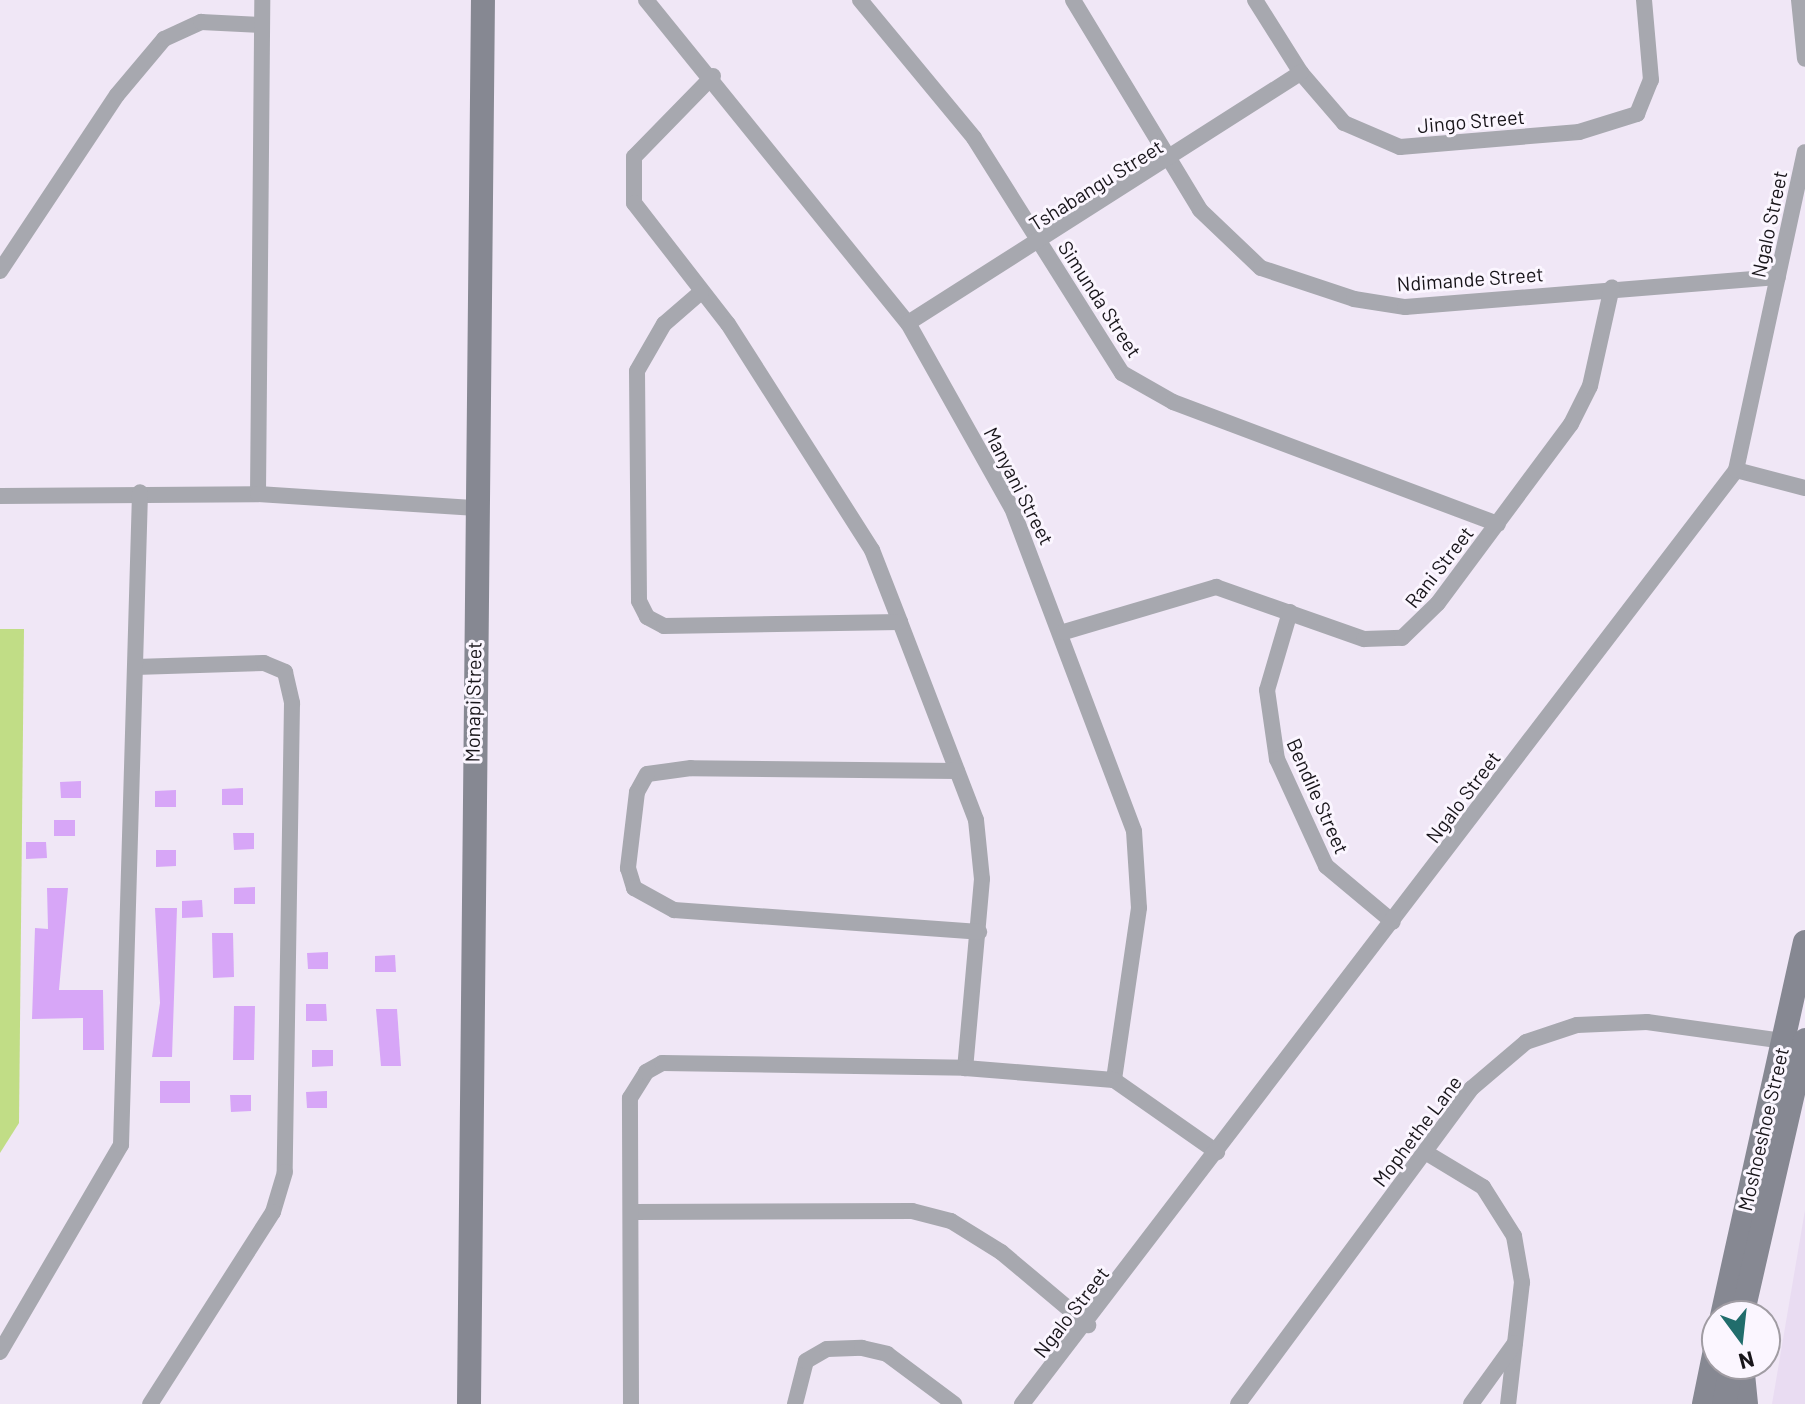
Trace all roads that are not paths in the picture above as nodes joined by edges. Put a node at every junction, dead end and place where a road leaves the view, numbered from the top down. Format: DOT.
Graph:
graph roads {
  1 [pos="262,0"];
  2 [pos="483,0"];
  3 [pos="646,0"];
  4 [pos="860,0"];
  5 [pos="1073,0"];
  6 [pos="1255,0"];
  7 [pos="1644,0"];
  8 [pos="1799,0"];
  9 [pos="260,25"];
  10 [pos="1805,59"];
  11 [pos="1301,73"];
  12 [pos="713,76"];
  13 [pos="1805,152"];
  14 [pos="1168,163"];
  15 [pos="1041,243"];
  16 [pos="0,271"];
  17 [pos="1778,277"];
  18 [pos="1612,287"];
  19 [pos="701,292"];
  20 [pos="908,323"];
  21 [pos="1736,470"];
  22 [pos="1805,488"];
  23 [pos="140,492"];
  24 [pos="258,494"];
  25 [pos="0,496"];
  26 [pos="477,508"];
  27 [pos="1498,524"];
  28 [pos="1290,612"];
  29 [pos="900,622"];
  30 [pos="1064,632"];
  31 [pos="135,667"];
  32 [pos="957,771"];
  33 [pos="1393,922"];
  34 [pos="979,932"];
  35 [pos="1805,942"];
  36 [pos="1798,1042"];
  37 [pos="965,1068"];
  38 [pos="1114,1080"];
  39 [pos="1217,1152"];
  40 [pos="1425,1152"];
  41 [pos="634,1212"];
  42 [pos="1726,1300"];
  43 [pos="1745,1300"];
  44 [pos="1088,1325"];
  45 [pos="1516,1342"];
  46 [pos="0,1352"];
  47 [pos="1709,1380"];
  48 [pos="1729,1380"];
  49 [pos="1744,1380"];
  50 [pos="150,1404"];
  51 [pos="469,1404"];
  52 [pos="631,1404"];
  53 [pos="795,1404"];
  54 [pos="954,1404"];
  55 [pos="1022,1404"];
  56 [pos="1238,1404"];
  57 [pos="1471,1404"];
  58 [pos="1508,1404"];
  59 [pos="1704,1404"];
  60 [pos="1724,1404"];
  61 [pos="1746,1404"];
  1 -- 9 [label="street"];
  2 -- 26 [label="street, Monapi Street"];
  3 -- 12 [label="street, Manyani Street"];
  4 -- 15 [label="street, Simunda Street"];
  5 -- 14 [label="street, Ndimande Street"];
  6 -- 11 [label="street, Jingo Street"];
  7 -- 11 [label="street, Jingo Street"];
  8 -- 10 [label="street"];
  9 -- 16 [label="street"];
  9 -- 24 [label="street"];
  11 -- 14 [label="street, Tshabangu Street"];
  12 -- 19 [label="street"];
  12 -- 20 [label="street, Manyani Street"];
  13 -- 17 [label="street, Ngalo Street"];
  14 -- 15 [label="street, Tshabangu Street"];
  14 -- 18 [label="street, Ndimande Street"];
  15 -- 20 [label="street, Tshabangu Street"];
  15 -- 27 [label="street, Simunda Street"];
  17 -- 18 [label="street, Ndimande Street"];
  17 -- 21 [label="street, Ngalo Street"];
  18 -- 27 [label="street, Rani Street"];
  19 -- 29 [label="street"];
  19 -- 29 [label="street"];
  20 -- 30 [label="street, Manyani Street"];
  21 -- 22 [label="street"];
  21 -- 33 [label="street, Ngalo Street"];
  23 -- 24 [label="street"];
  23 -- 25 [label="street"];
  23 -- 31 [label="street"];
  24 -- 26 [label="street"];
  26 -- 51 [label="street, Monapi Street"];
  27 -- 28 [label="street, Rani Street"];
  28 -- 30 [label="street, Rani Street"];
  28 -- 33 [label="street, Bendile Street"];
  29 -- 32 [label="street"];
  30 -- 38 [label="street, Manyani Street"];
  31 -- 46 [label="street"];
  31 -- 50 [label="street"];
  32 -- 34 [label="street"];
  32 -- 34 [label="street"];
  33 -- 39 [label="street, Ngalo Street"];
  34 -- 37 [label="street"];
  35 -- 36 [label="street, Moshoeshoe Street"];
  36 -- 40 [label="street, Mophethe Lane"];
  36 -- 42 [label="street, Moshoeshoe Street"];
  36 -- 43 [label="street, Moshoeshoe Street"];
  37 -- 38 [label="street"];
  37 -- 41 [label="street"];
  38 -- 39 [label="street"];
  39 -- 44 [label="street, Ngalo Street"];
  40 -- 45 [label="street"];
  40 -- 56 [label="street, Mophethe Lane"];
  41 -- 44 [label="street"];
  41 -- 52 [label="street"];
  44 -- 55 [label="street, Ngalo Street"];
  45 -- 57 [label="street"];
  45 -- 58 [label="street"];
  47 -- 59 [label="street"];
  48 -- 60 [label="street"];
  49 -- 61 [label="street"];
  53 -- 54 [label="street"];
}
